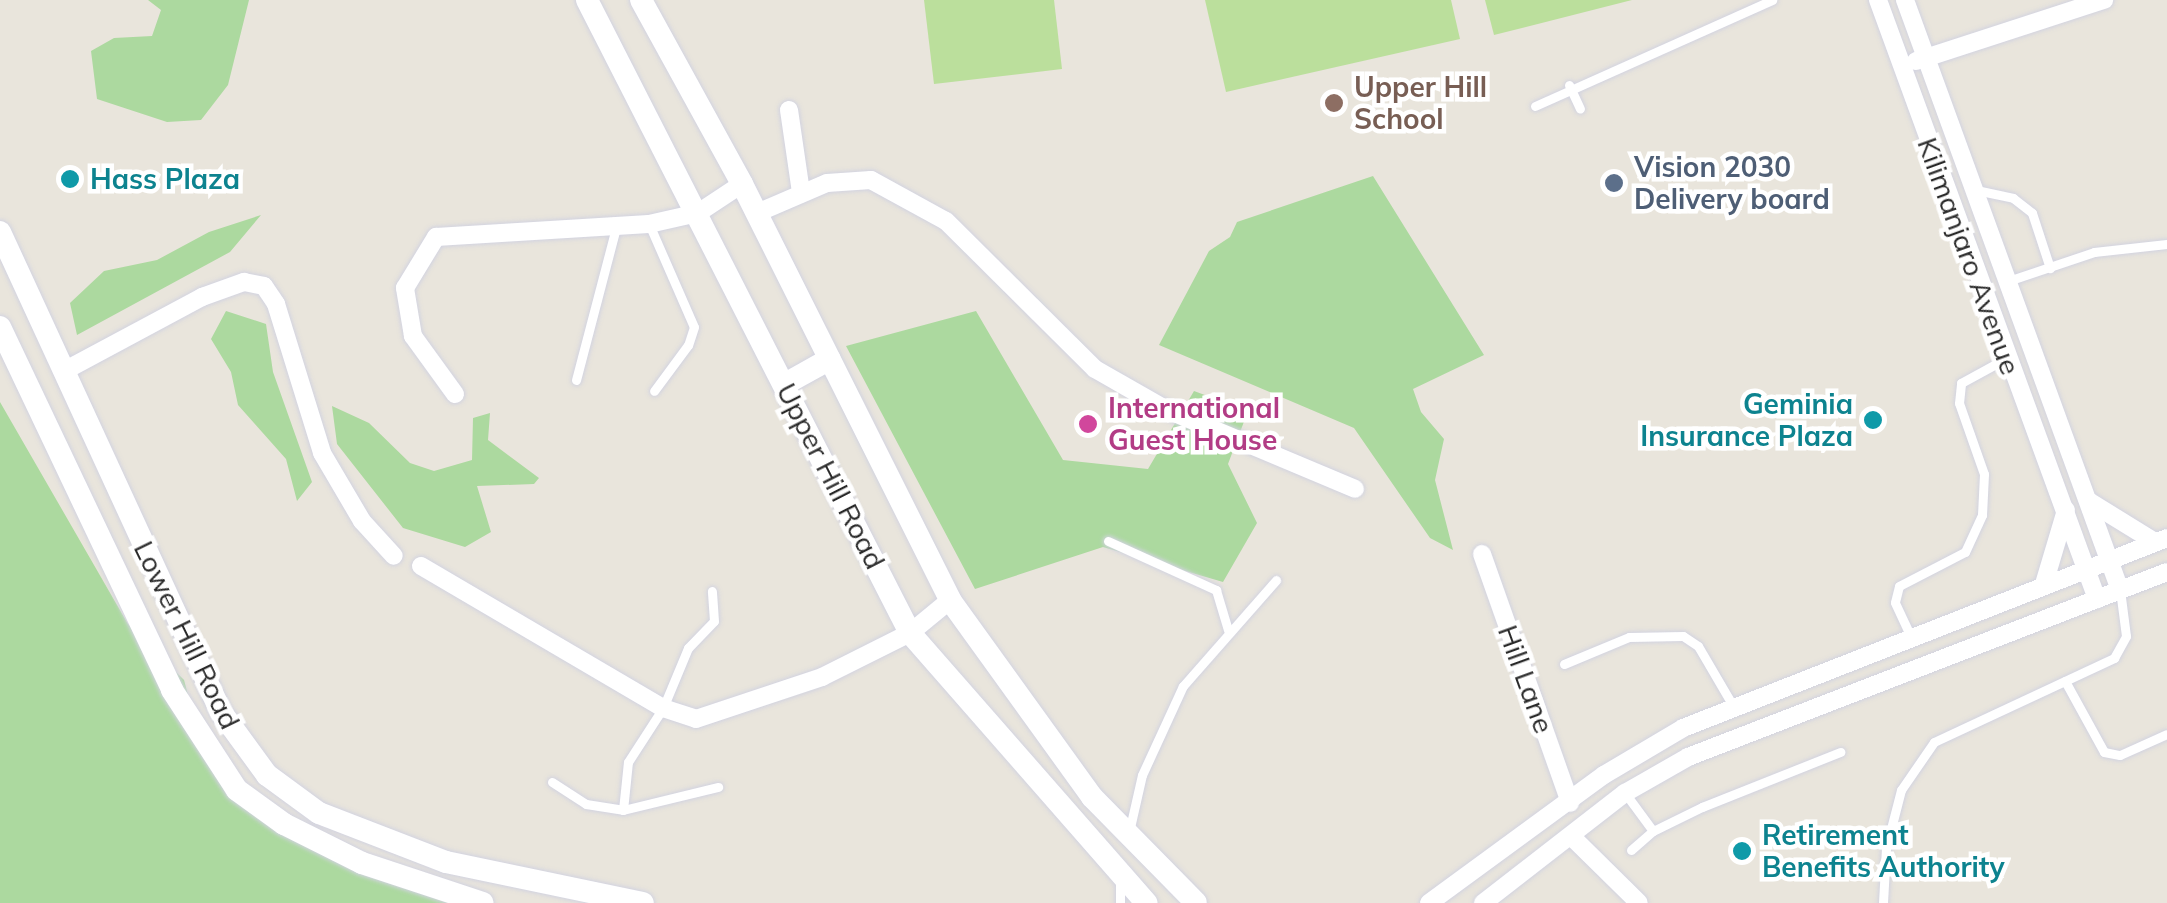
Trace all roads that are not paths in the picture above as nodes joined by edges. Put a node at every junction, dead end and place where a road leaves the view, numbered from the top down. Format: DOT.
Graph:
graph roads {
  1 [pos="587,0"];
  2 [pos="641,0"];
  3 [pos="1772,0"];
  4 [pos="1878,0"];
  5 [pos="1905,0"];
  6 [pos="2104,0"];
  7 [pos="1926,57"];
  8 [pos="1902,66"];
  9 [pos="1569,86"];
  10 [pos="1535,106"];
  11 [pos="1580,108"];
  12 [pos="789,110"];
  13 [pos="742,184"];
  14 [pos="1973,190"];
  15 [pos="801,192"];
  16 [pos="698,213"];
  17 [pos="757,213"];
  18 [pos="649,224"];
  19 [pos="616,227"];
  20 [pos="0,232"];
  21 [pos="2167,244"];
  22 [pos="2050,268"];
  23 [pos="2008,281"];
  24 [pos="0,327"];
  25 [pos="830,359"];
  26 [pos="2005,360"];
  27 [pos="64,371"];
  28 [pos="576,380"];
  29 [pos="784,384"];
  30 [pos="654,391"];
  31 [pos="455,394"];
  32 [pos="1355,489"];
  33 [pos="2090,502"];
  34 [pos="2066,509"];
  35 [pos="2161,540"];
  36 [pos="1108,541"];
  37 [pos="1482,554"];
  38 [pos="394,556"];
  39 [pos="2109,558"];
  40 [pos="2086,564"];
  41 [pos="421,566"];
  42 [pos="2167,572"];
  43 [pos="1276,580"];
  44 [pos="2044,584"];
  45 [pos="2120,590"];
  46 [pos="712,591"];
  47 [pos="2097,599"];
  48 [pos="950,600"];
  49 [pos="1228,630"];
  50 [pos="910,634"];
  51 [pos="1911,636"];
  52 [pos="1564,664"];
  53 [pos="2065,682"];
  54 [pos="1733,706"];
  55 [pos="663,708"];
  56 [pos="2167,734"];
  57 [pos="1840,752"];
  58 [pos="552,782"];
  59 [pos="718,788"];
  60 [pos="1625,793"];
  61 [pos="1570,803"];
  62 [pos="623,810"];
  63 [pos="1652,831"];
  64 [pos="1571,836"];
  65 [pos="1132,844"];
  66 [pos="1632,850"];
  67 [pos="1120,879"];
  68 [pos="483,903"];
  69 [pos="643,903"];
  70 [pos="1120,903"];
  71 [pos="1146,903"];
  72 [pos="1196,903"];
  73 [pos="1428,903"];
  74 [pos="1483,903"];
  75 [pos="1639,903"];
  76 [pos="1884,903"];
  1 -- 16 [label="street, Upper Hill Road"];
  2 -- 13 [label="street, Upper Hill Road"];
  3 -- 9 [label="lane"];
  4 -- 8 [label="street, Kilimanjaro Avenue"];
  5 -- 7 [label="street, Kilimanjaro Avenue"];
  6 -- 7 [label="street"];
  7 -- 8 [label="street"];
  7 -- 14 [label="street, Kilimanjaro Avenue"];
  8 -- 26 [label="street, Kilimanjaro Avenue"];
  9 -- 10 [label="lane"];
  9 -- 11 [label="lane"];
  12 -- 15 [label="street"];
  13 -- 16 [label="street"];
  13 -- 17 [label="street, Upper Hill Road"];
  14 -- 22 [label="lane"];
  14 -- 23 [label="street, Kilimanjaro Avenue"];
  15 -- 17 [label="street"];
  15 -- 32 [label="street"];
  16 -- 18 [label="street"];
  16 -- 29 [label="street, Upper Hill Road"];
  17 -- 25 [label="street, Upper Hill Road"];
  18 -- 19 [label="street"];
  18 -- 30 [label="lane"];
  19 -- 28 [label="lane"];
  19 -- 31 [label="street"];
  20 -- 27 [label="street, Lower Hill Road"];
  21 -- 22 [label="lane"];
  22 -- 23 [label="lane"];
  23 -- 33 [label="street, Kilimanjaro Avenue"];
  24 -- 68 [label="street, Lower Hill Road"];
  25 -- 29 [label="street"];
  25 -- 48 [label="street, Upper Hill Road"];
  26 -- 34 [label="street, Kilimanjaro Avenue"];
  26 -- 51 [label="lane"];
  27 -- 38 [label="street"];
  27 -- 69 [label="street, Lower Hill Road"];
  29 -- 50 [label="street, Upper Hill Road"];
  33 -- 35 [label="street"];
  33 -- 39 [label="street, Kilimanjaro Avenue"];
  34 -- 40 [label="street, Kilimanjaro Avenue"];
  34 -- 44 [label="street"];
  35 -- 39 [label="street"];
  36 -- 49 [label="lane"];
  37 -- 61 [label="street, Hill Lane"];
  39 -- 40 [label="street"];
  39 -- 45 [label="street, Kilimanjaro Avenue"];
  40 -- 44 [label="street"];
  40 -- 47 [label="street, Kilimanjaro Avenue"];
  41 -- 55 [label="street"];
  42 -- 45 [label="street"];
  43 -- 49 [label="lane"];
  44 -- 51 [label="street"];
  45 -- 47 [label="street"];
  45 -- 53 [label="lane"];
  46 -- 55 [label="lane"];
  47 -- 60 [label="street"];
  48 -- 50 [label="street"];
  48 -- 65 [label="street, Upper Hill Road"];
  49 -- 65 [label="lane"];
  50 -- 55 [label="street"];
  50 -- 67 [label="street, Upper Hill Road"];
  51 -- 54 [label="street"];
  52 -- 54 [label="lane"];
  53 -- 56 [label="lane"];
  53 -- 76 [label="lane"];
  54 -- 61 [label="street"];
  55 -- 62 [label="lane"];
  57 -- 63 [label="lane"];
  58 -- 62 [label="lane"];
  59 -- 62 [label="lane"];
  60 -- 63 [label="lane"];
  60 -- 64 [label="street"];
  61 -- 73 [label="street"];
  63 -- 66 [label="lane"];
  64 -- 74 [label="street"];
  64 -- 75 [label="street"];
  65 -- 72 [label="street, Upper Hill Road"];
  67 -- 70 [label="lane"];
  67 -- 71 [label="street, Upper Hill Road"];
}
